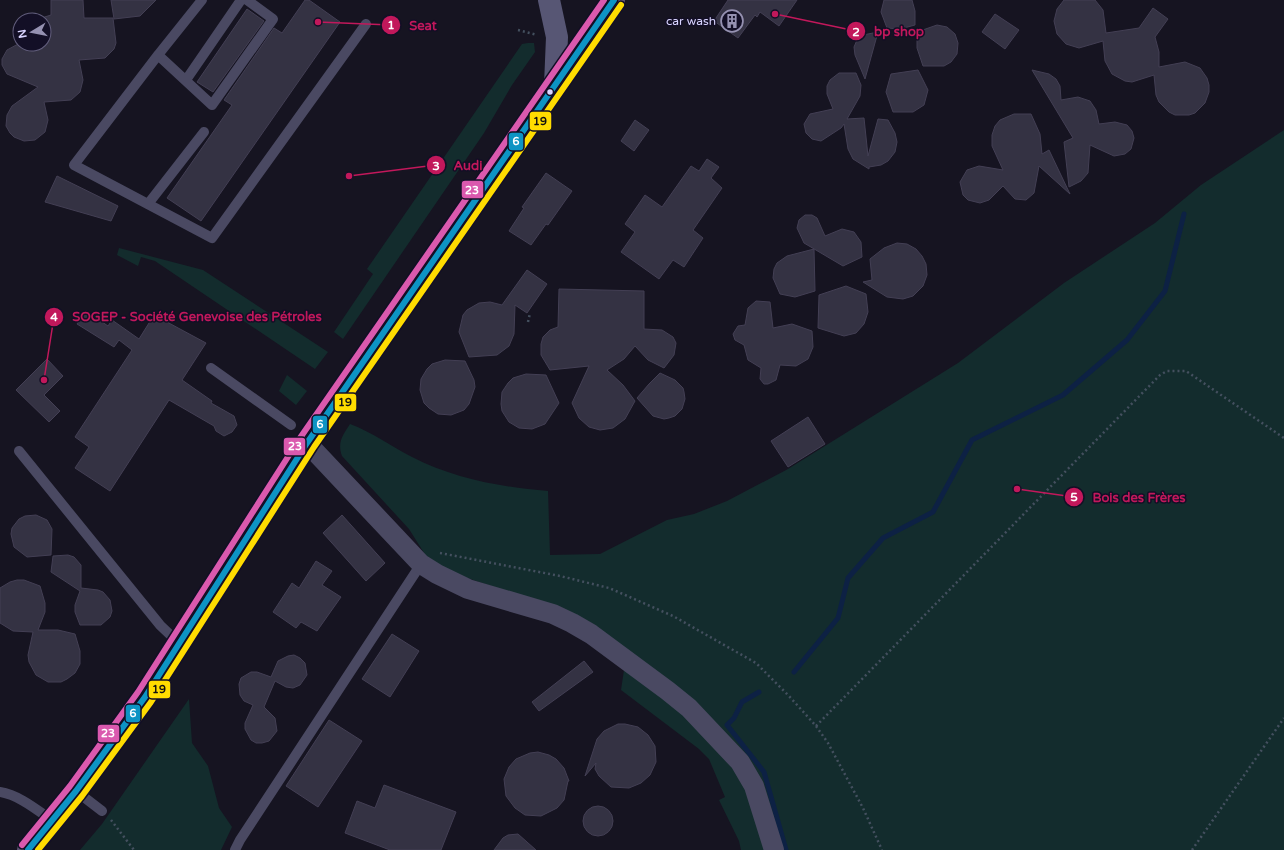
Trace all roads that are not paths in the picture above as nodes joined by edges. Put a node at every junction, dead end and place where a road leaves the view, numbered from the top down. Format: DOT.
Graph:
graph roads {
  1 [pos="202,0"];
  2 [pos="241,0"];
  3 [pos="246,0"];
  4 [pos="549,0"];
  5 [pos="614,0"];
  6 [pos="366,24"];
  7 [pos="158,55"];
  8 [pos="186,80"];
  9 [pos="555,85"];
  10 [pos="204,132"];
  11 [pos="148,204"];
  12 [pos="211,368"];
  13 [pos="290,425"];
  14 [pos="307,443"];
  15 [pos="19,451"];
  16 [pos="426,557"];
  17 [pos="180,644"];
  18 [pos="76,791"];
  19 [pos="0,792"];
  20 [pos="102,811"];
  21 [pos="53,821"];
  22 [pos="28,850"];
  23 [pos="236,850"];
  24 [pos="774,850"];
  1 -- 7 [label="lane"];
  2 -- 8 [label="lane"];
  3 -- 8 [label="lane"];
  4 -- 9 [label="street"];
  5 -- 9 [label="main road"];
  6 -- 11 [label="lane"];
  7 -- 8 [label="lane"];
  7 -- 11 [label="lane"];
  9 -- 14 [label="main road"];
  10 -- 11 [label="lane"];
  12 -- 13 [label="lane"];
  14 -- 16 [label="street"];
  14 -- 17 [label="main road"];
  15 -- 17 [label="lane"];
  16 -- 23 [label="lane"];
  16 -- 24 [label="street"];
  17 -- 18 [label="main road"];
  18 -- 20 [label="lane"];
  18 -- 21 [label="main road"];
  19 -- 21 [label="lane"];
  21 -- 22 [label="main road"];
}
